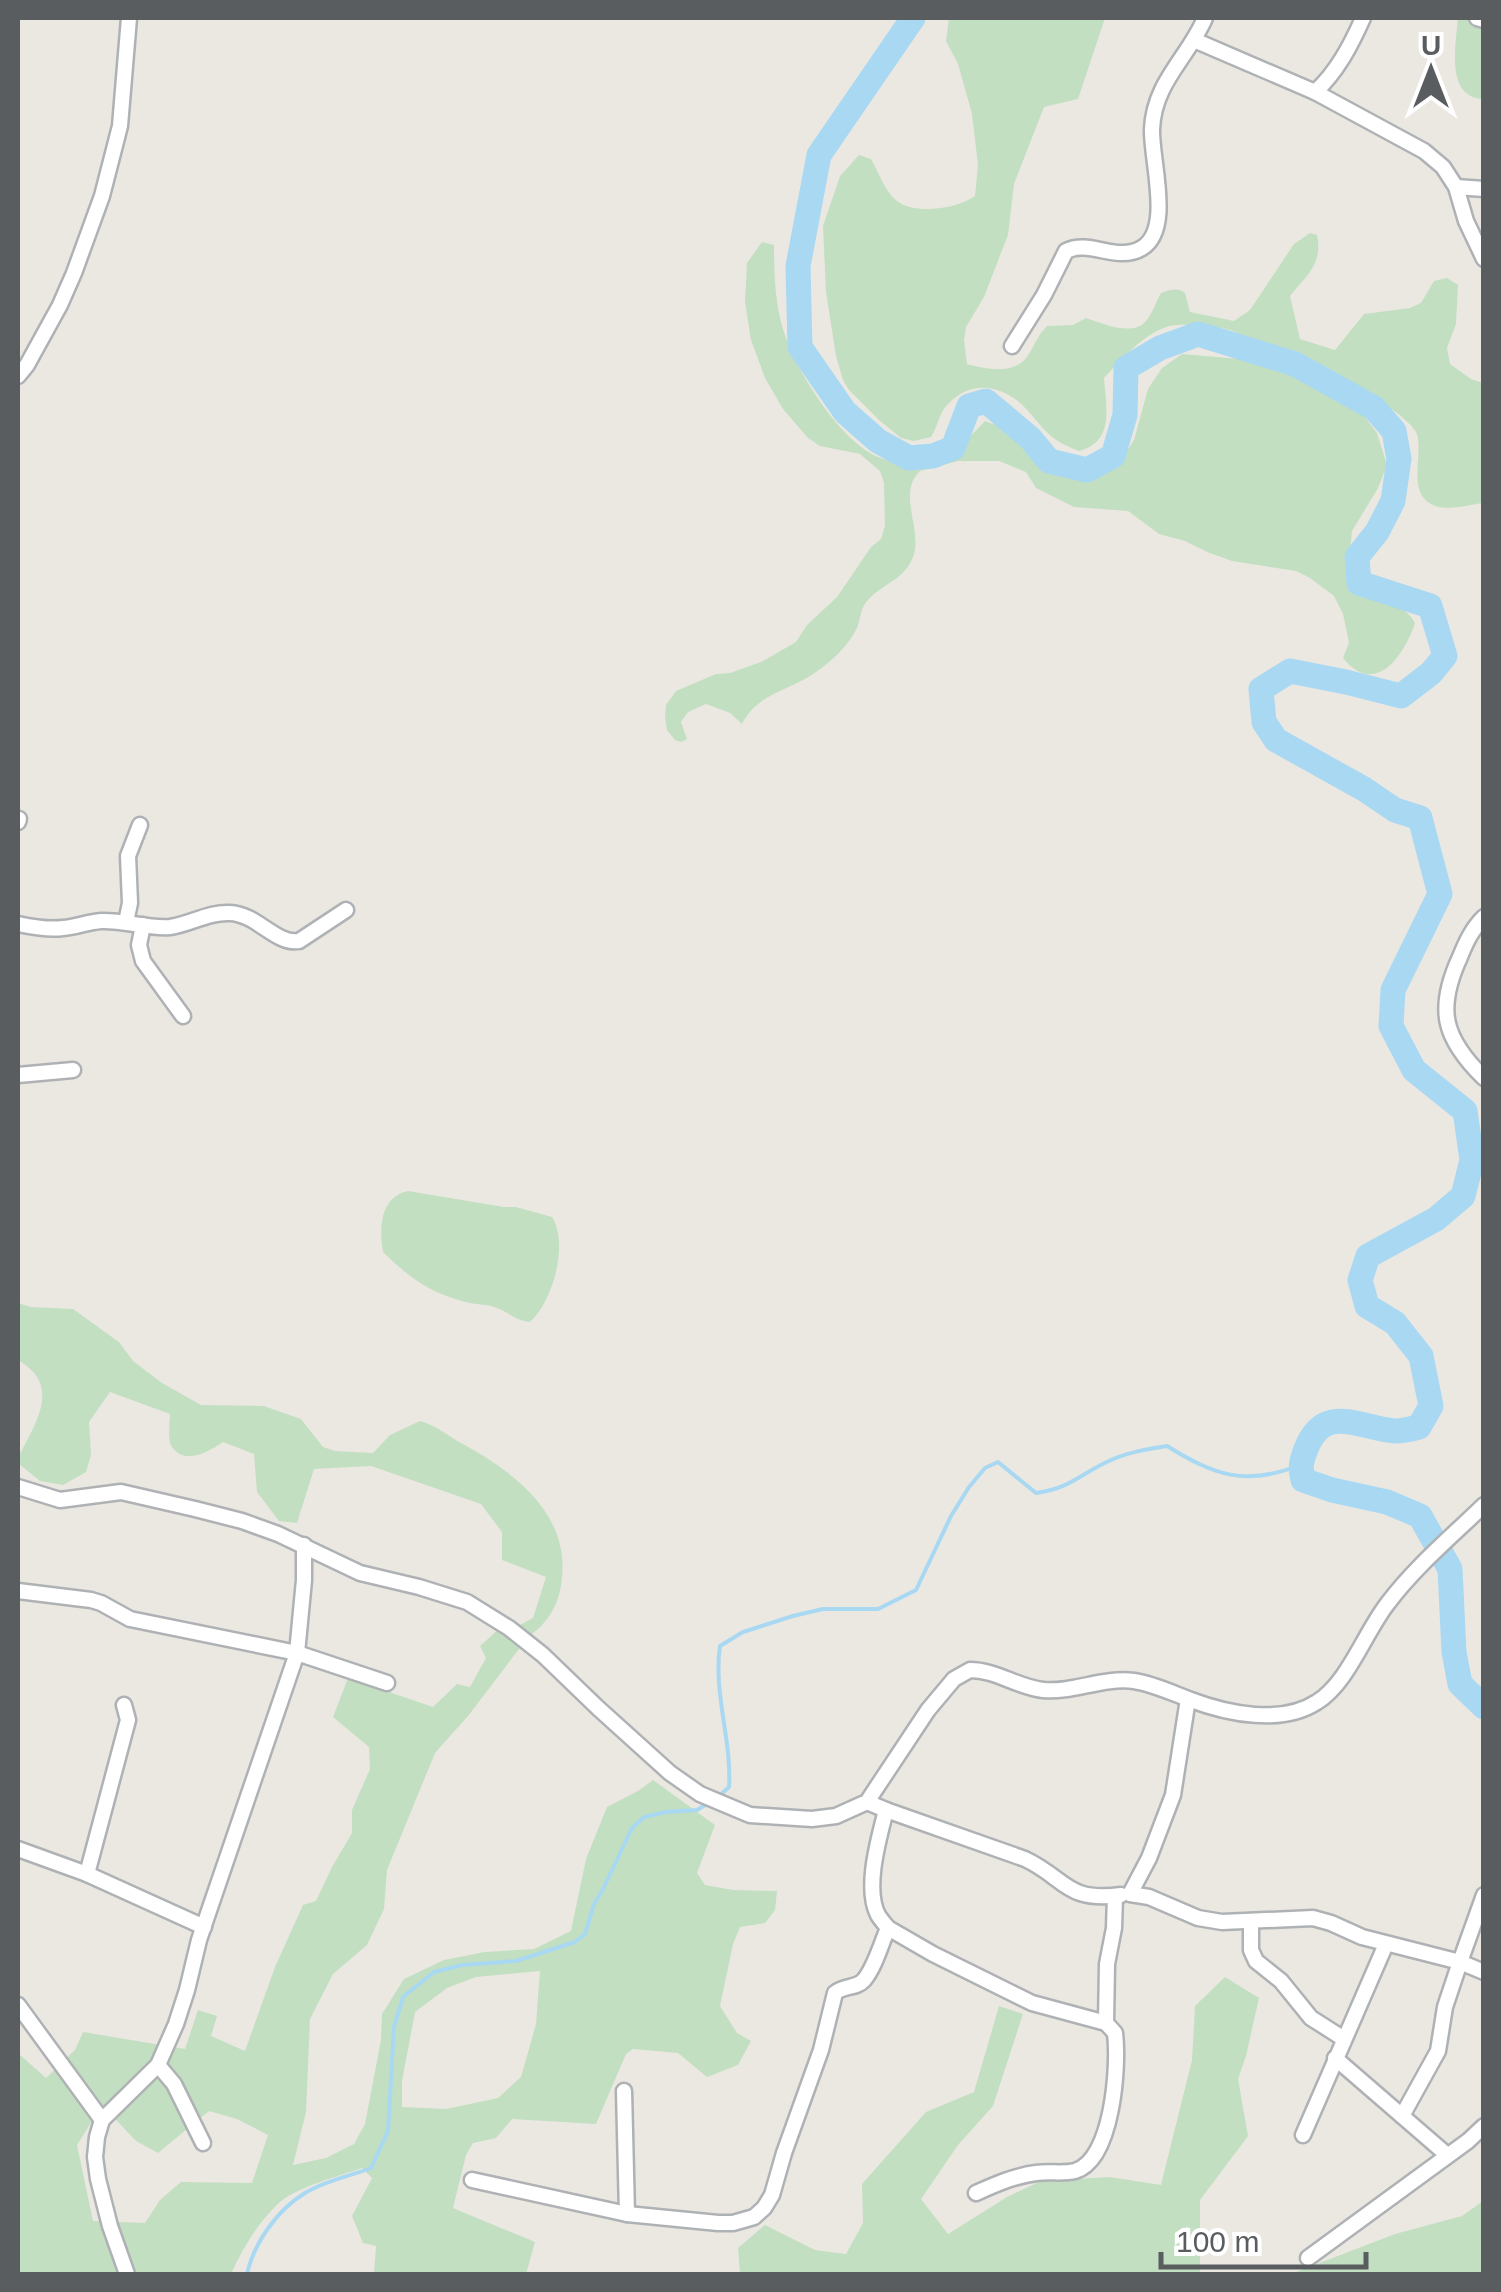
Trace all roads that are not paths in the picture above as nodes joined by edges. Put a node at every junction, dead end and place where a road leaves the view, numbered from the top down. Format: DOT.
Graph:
graph roads {
  1 [pos="129,18"];
  2 [pos="1205,18"];
  3 [pos="1364,18"];
  4 [pos="1194,40"];
  5 [pos="1315,92"];
  6 [pos="1456,187"];
  7 [pos="1484,189"];
  8 [pos="1484,258"];
  9 [pos="1012,346"];
  10 [pos="21,367"];
  11 [pos="140,825"];
  12 [pos="346,910"];
  13 [pos="1484,917"];
  14 [pos="126,922"];
  15 [pos="18,924"];
  16 [pos="144,925"];
  17 [pos="182,1016"];
  18 [pos="72,1070"];
  19 [pos="18,1075"];
  20 [pos="1484,1078"];
  21 [pos="18,1487"];
  22 [pos="1484,1505"];
  23 [pos="304,1545"];
  24 [pos="18,1592"];
  25 [pos="297,1653"];
  26 [pos="387,1683"];
  27 [pos="1188,1699"];
  28 [pos="124,1705"];
  29 [pos="867,1802"];
  30 [pos="886,1810"];
  31 [pos="18,1848"];
  32 [pos="87,1874"];
  33 [pos="1122,1894"];
  34 [pos="1484,1896"];
  35 [pos="1251,1922"];
  36 [pos="204,1927"];
  37 [pos="888,1928"];
  38 [pos="1386,1944"];
  39 [pos="1460,1962"];
  40 [pos="1484,1972"];
  41 [pos="18,2005"];
  42 [pos="1106,2024"];
  43 [pos="1344,2038"];
  44 [pos="1335,2058"];
  45 [pos="158,2065"];
  46 [pos="624,2091"];
  47 [pos="1402,2116"];
  48 [pos="102,2120"];
  49 [pos="1484,2126"];
  50 [pos="1303,2135"];
  51 [pos="202,2143"];
  52 [pos="1446,2154"];
  53 [pos="472,2180"];
  54 [pos="976,2193"];
  55 [pos="627,2214"];
  56 [pos="1308,2258"];
  57 [pos="127,2274"];
  1 -- 10 [label="street"];
  2 -- 4 [label="street"];
  3 -- 5 [label="street"];
  4 -- 5 [label="street"];
  4 -- 9 [label="street"];
  5 -- 6 [label="street"];
  6 -- 7 [label="street"];
  6 -- 8 [label="street"];
  11 -- 14 [label="street"];
  12 -- 16 [label="street"];
  13 -- 20 [label="street"];
  14 -- 15 [label="street"];
  14 -- 16 [label="street"];
  16 -- 17 [label="street"];
  18 -- 19 [label="street"];
  21 -- 23 [label="street"];
  22 -- 27 [label="street"];
  23 -- 25 [label="street"];
  23 -- 29 [label="street"];
  24 -- 25 [label="street"];
  25 -- 26 [label="street"];
  25 -- 36 [label="street"];
  27 -- 29 [label="street"];
  27 -- 33 [label="street"];
  28 -- 32 [label="street"];
  29 -- 30 [label="street"];
  30 -- 33 [label="street"];
  30 -- 37 [label="street"];
  31 -- 32 [label="street"];
  32 -- 36 [label="street"];
  33 -- 35 [label="street"];
  33 -- 42 [label="street"];
  34 -- 39 [label="street"];
  35 -- 38 [label="street"];
  35 -- 43 [label="street"];
  36 -- 45 [label="street"];
  37 -- 42 [label="street"];
  37 -- 55 [label="street"];
  38 -- 39 [label="street"];
  38 -- 43 [label="street"];
  39 -- 40 [label="street"];
  39 -- 47 [label="street"];
  41 -- 48 [label="street"];
  42 -- 54 [label="street"];
  43 -- 44 [label="street"];
  44 -- 47 [label="street"];
  44 -- 50 [label="street"];
  45 -- 48 [label="street"];
  45 -- 51 [label="street"];
  46 -- 55 [label="street"];
  47 -- 52 [label="street"];
  48 -- 57 [label="street"];
  49 -- 52 [label="street"];
  52 -- 56 [label="street"];
  53 -- 55 [label="street"];
}
